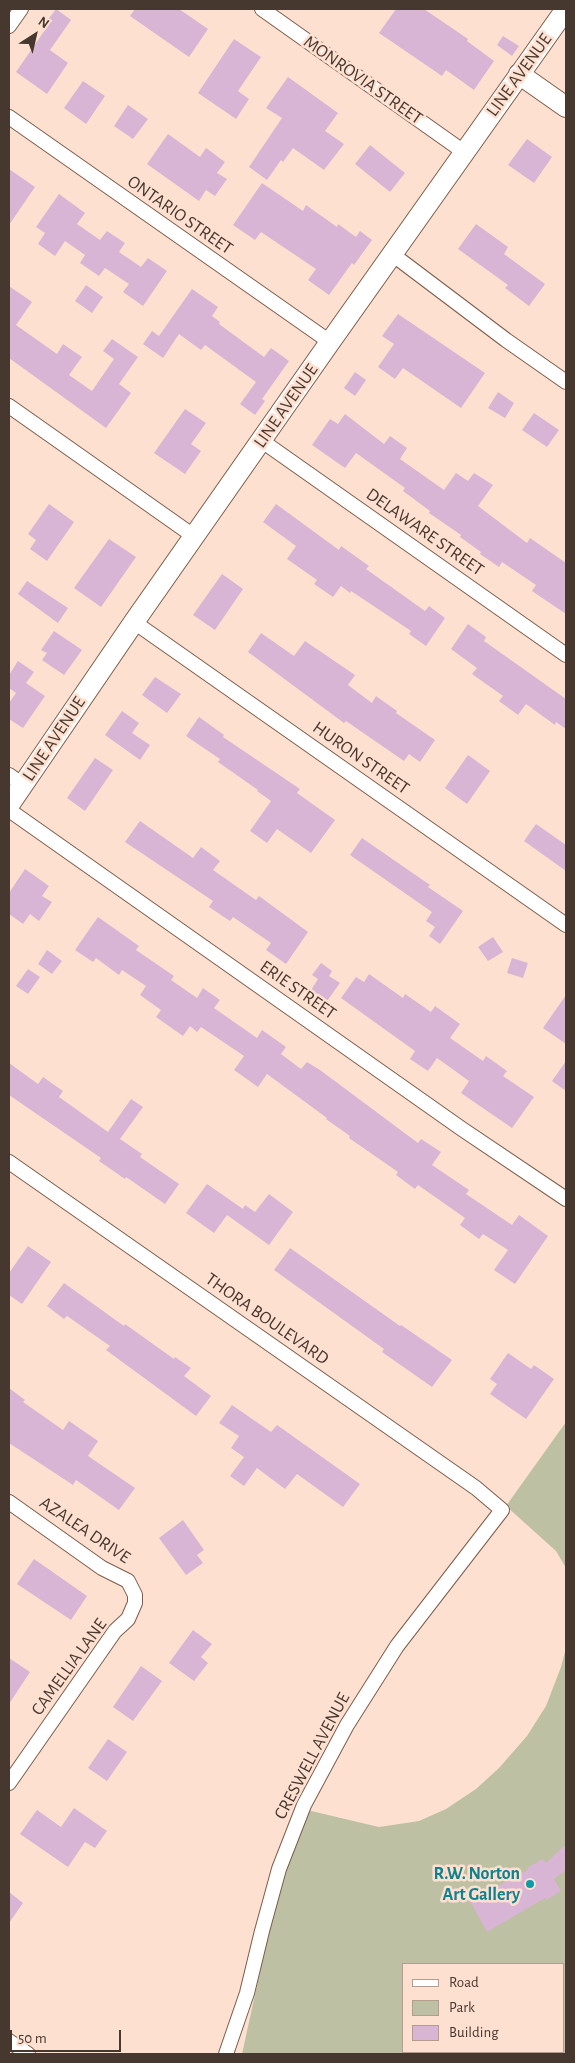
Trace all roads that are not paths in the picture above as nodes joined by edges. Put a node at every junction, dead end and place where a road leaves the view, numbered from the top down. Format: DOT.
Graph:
graph roads {
  1 [pos="21,9"];
  2 [pos="262,9"];
  3 [pos="566,9"];
  4 [pos="9,26"];
  5 [pos="519,74"];
  6 [pos="566,107"];
  7 [pos="9,117"];
  8 [pos="464,152"];
  9 [pos="392,254"];
  10 [pos="330,342"];
  11 [pos="566,382"];
  12 [pos="9,406"];
  13 [pos="262,441"];
  14 [pos="195,537"];
  15 [pos="134,622"];
  16 [pos="566,655"];
  17 [pos="16,780"];
  18 [pos="9,805"];
  19 [pos="9,810"];
  20 [pos="566,925"];
  21 [pos="9,1162"];
  22 [pos="566,1199"];
  23 [pos="9,1502"];
  24 [pos="502,1510"];
  25 [pos="135,1595"];
  26 [pos="9,1783"];
  27 [pos="9,2040"];
  28 [pos="28,2054"];
  29 [pos="226,2054"];
  1 -- 4 [label="street"];
  2 -- 8 [label="street, MONROVIA STREET"];
  3 -- 5 [label="main road, LINE AVENUE"];
  5 -- 6 [label="main road"];
  5 -- 8 [label="main road, LINE AVENUE"];
  7 -- 10 [label="street, ONTARIO STREET"];
  8 -- 9 [label="main road, LINE AVENUE"];
  9 -- 10 [label="main road, LINE AVENUE"];
  9 -- 11 [label="street"];
  10 -- 13 [label="main road, LINE AVENUE"];
  12 -- 14 [label="street"];
  13 -- 14 [label="main road, LINE AVENUE"];
  13 -- 16 [label="street, DELAWARE STREET"];
  14 -- 15 [label="main road, LINE AVENUE"];
  15 -- 17 [label="main road, LINE AVENUE"];
  15 -- 20 [label="street, HURON STREET"];
  17 -- 18 [label="main road, LINE AVENUE"];
  19 -- 22 [label="street, ERIE STREET"];
  21 -- 24 [label="street, THORA BOULEVARD"];
  23 -- 25 [label="street, AZALEA DRIVE"];
  24 -- 29 [label="street, CRESWELL AVENUE"];
  25 -- 26 [label="street, CAMELLIA LANE"];
  27 -- 28 [label="street"];
}
